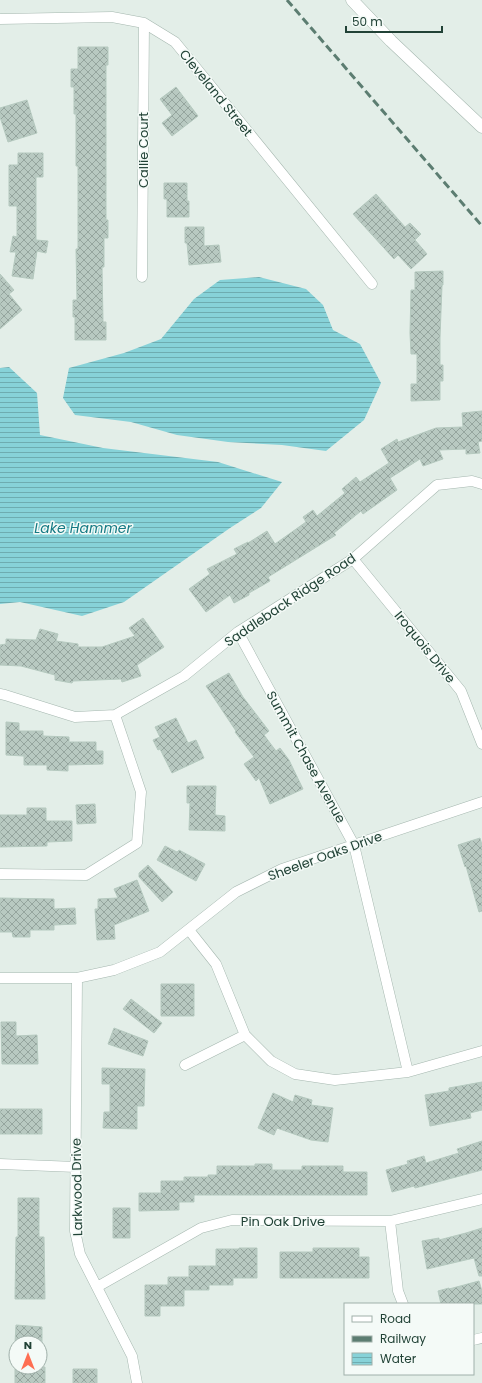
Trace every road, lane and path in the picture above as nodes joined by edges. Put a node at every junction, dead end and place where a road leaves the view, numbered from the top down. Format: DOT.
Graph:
graph roads {
  1 [pos="352,0"];
  2 [pos="0,19"];
  3 [pos="144,23"];
  4 [pos="482,127"];
  5 [pos="142,277"];
  6 [pos="372,284"];
  7 [pos="482,484"];
  8 [pos="353,559"];
  9 [pos="238,632"];
  10 [pos="0,694"];
  11 [pos="115,715"];
  12 [pos="482,744"];
  13 [pos="482,802"];
  14 [pos="354,845"];
  15 [pos="0,874"];
  16 [pos="189,930"];
  17 [pos="0,978"];
  18 [pos="77,978"];
  19 [pos="245,1035"];
  20 [pos="482,1051"];
  21 [pos="186,1065"];
  22 [pos="408,1072"];
  23 [pos="0,1164"];
  24 [pos="76,1167"];
  25 [pos="482,1199"];
  26 [pos="390,1221"];
  27 [pos="97,1287"];
  28 [pos="404,1303"];
  29 [pos="137,1383"];
  1 -- 4 [label="street"];
  2 -- 3 [label="street, Cleveland Street"];
  3 -- 5 [label="street, Callie Court"];
  3 -- 6 [label="street, Cleveland Street"];
  7 -- 8 [label="street, Saddleback Ridge Road"];
  8 -- 9 [label="street, Saddleback Ridge Road"];
  8 -- 12 [label="street, Iroquois Drive"];
  9 -- 11 [label="street, Saddleback Ridge Road"];
  9 -- 14 [label="street, Summit Chase Avenue"];
  10 -- 11 [label="street, Saddleback Ridge Road"];
  11 -- 15 [label="street"];
  13 -- 14 [label="street, Sheeler Oaks Drive"];
  14 -- 16 [label="street, Sheeler Oaks Drive"];
  14 -- 22 [label="street, Summit Chase Avenue"];
  16 -- 18 [label="street, Sheeler Oaks Drive"];
  16 -- 19 [label="street"];
  17 -- 18 [label="street, Sheeler Oaks Drive"];
  18 -- 24 [label="street, Larkwood Drive"];
  19 -- 21 [label="street"];
  19 -- 22 [label="street"];
  20 -- 22 [label="street"];
  23 -- 24 [label="street"];
  24 -- 27 [label="street, Larkwood Drive"];
  25 -- 26 [label="street, Pin Oak Drive"];
  26 -- 27 [label="street, Pin Oak Drive"];
  26 -- 28 [label="street"];
  27 -- 29 [label="street, Larkwood Drive"];
}
